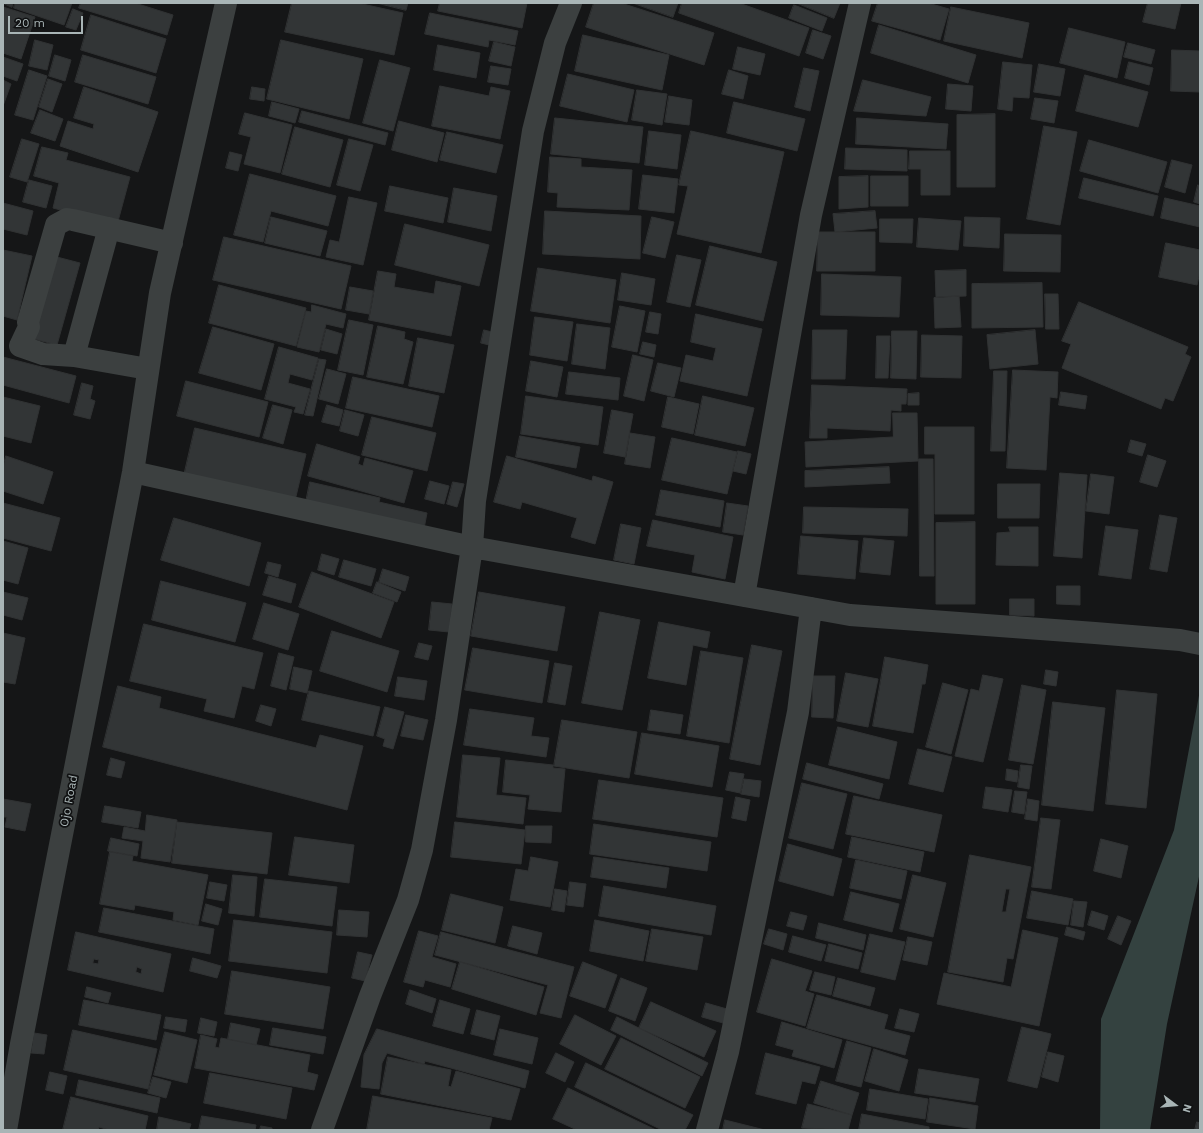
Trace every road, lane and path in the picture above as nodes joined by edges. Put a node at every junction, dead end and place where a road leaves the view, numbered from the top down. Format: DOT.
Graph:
graph roads {
  1 [pos="226,3"];
  2 [pos="571,3"];
  3 [pos="860,3"];
  4 [pos="109,228"];
  5 [pos="172,243"];
  6 [pos="74,356"];
  7 [pos="148,369"];
  8 [pos="132,472"];
  9 [pos="472,547"];
  10 [pos="744,596"];
  11 [pos="811,608"];
  12 [pos="1190,642"];
  13 [pos="6,1130"];
  14 [pos="322,1130"];
  15 [pos="707,1130"];
  1 -- 5 [label="street, Ojo Road"];
  2 -- 9 [label="street"];
  3 -- 10 [label="street"];
  4 -- 5 [label="street"];
  4 -- 6 [label="street"];
  4 -- 6 [label="street"];
  5 -- 7 [label="street, Ojo Road"];
  6 -- 7 [label="street"];
  7 -- 8 [label="street, Ojo Road"];
  8 -- 9 [label="street"];
  8 -- 13 [label="street, Ojo Road"];
  9 -- 10 [label="street"];
  9 -- 14 [label="street"];
  10 -- 11 [label="street"];
  11 -- 12 [label="street"];
  11 -- 15 [label="street"];
}
